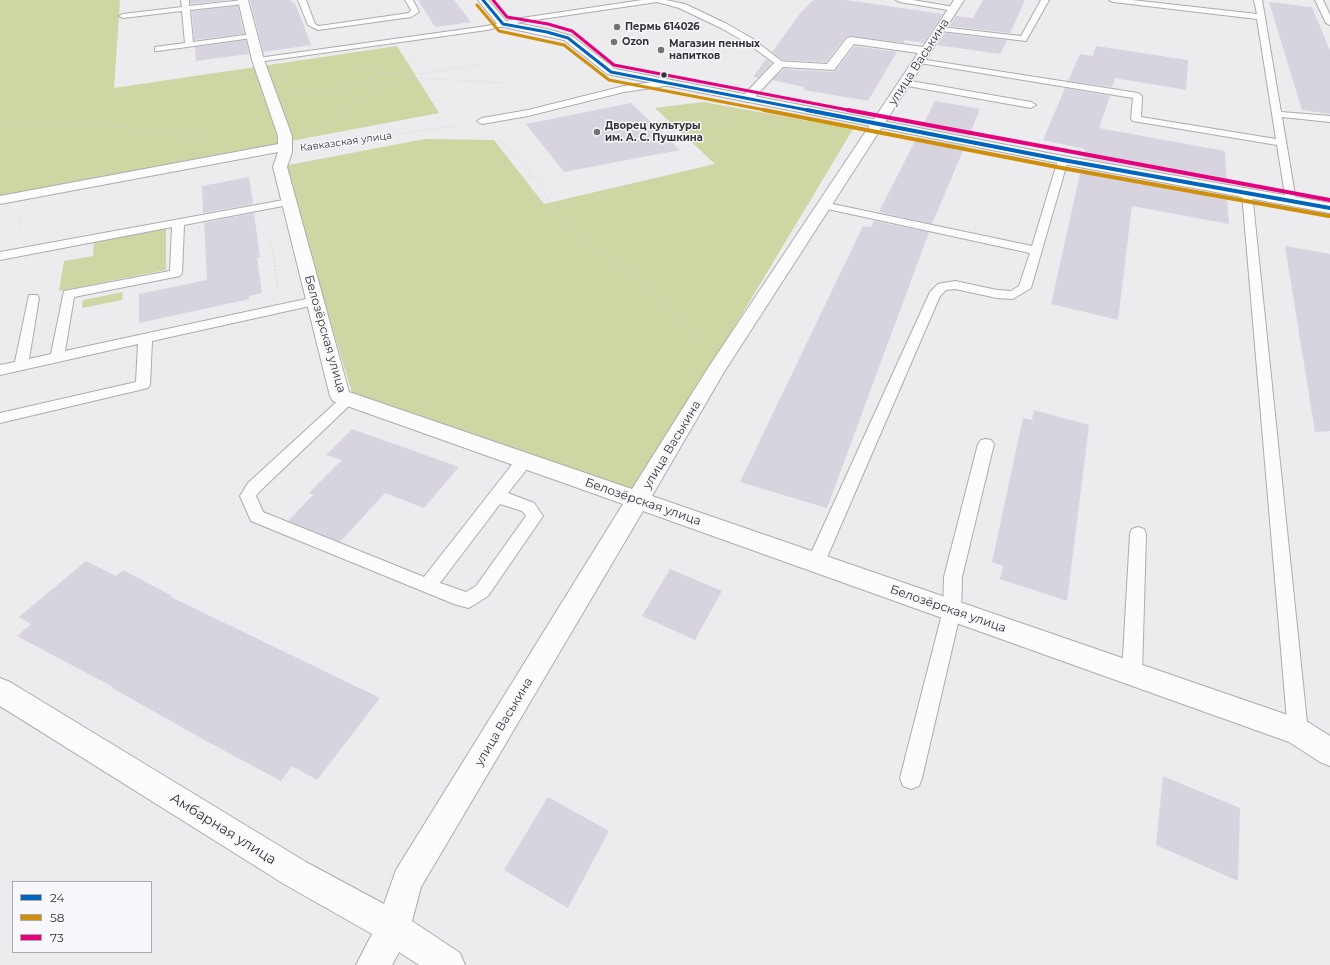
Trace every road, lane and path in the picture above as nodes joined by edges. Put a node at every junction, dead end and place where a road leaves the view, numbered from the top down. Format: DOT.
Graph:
graph roads {
  1 [pos="185,0"];
  2 [pos="302,0"];
  3 [pos="408,0"];
  4 [pos="483,0"];
  5 [pos="657,0"];
  6 [pos="690,0"];
  7 [pos="900,0"];
  8 [pos="1045,0"];
  9 [pos="1113,0"];
  10 [pos="1258,0"];
  11 [pos="1319,0"];
  12 [pos="244,1"];
  13 [pos="672,3"];
  14 [pos="957,4"];
  15 [pos="186,10"];
  16 [pos="123,16"];
  17 [pos="1260,17"];
  18 [pos="1330,23"];
  19 [pos="503,24"];
  20 [pos="941,29"];
  21 [pos="252,36"];
  22 [pos="189,45"];
  23 [pos="158,49"];
  24 [pos="923,56"];
  25 [pos="258,60"];
  26 [pos="488,63"];
  27 [pos="780,63"];
  28 [pos="403,77"];
  29 [pos="368,83"];
  30 [pos="504,83"];
  31 [pos="668,83"];
  32 [pos="905,83"];
  33 [pos="376,86"];
  34 [pos="747,98"];
  35 [pos="272,100"];
  36 [pos="1031,105"];
  37 [pos="1277,114"];
  38 [pos="1330,119"];
  39 [pos="482,121"];
  40 [pos="0,123"];
  41 [pos="880,123"];
  42 [pos="207,138"];
  43 [pos="1281,143"];
  44 [pos="288,148"];
  45 [pos="1063,160"];
  46 [pos="1247,193"];
  47 [pos="0,200"];
  48 [pos="1291,201"];
  49 [pos="289,202"];
  50 [pos="823,205"];
  51 [pos="1330,208"];
  52 [pos="178,222"];
  53 [pos="1037,251"];
  54 [pos="0,256"];
  55 [pos="33,298"];
  56 [pos="315,301"];
  57 [pos="145,338"];
  58 [pos="57,357"];
  59 [pos="21,365"];
  60 [pos="0,370"];
  61 [pos="715,372"];
  62 [pos="348,399"];
  63 [pos="0,418"];
  64 [pos="986,444"];
  65 [pos="524,461"];
  66 [pos="497,496"];
  67 [pos="638,501"];
  68 [pos="1138,534"];
  69 [pos="816,562"];
  70 [pos="427,586"];
  71 [pos="952,610"];
  72 [pos="1132,674"];
  73 [pos="0,691"];
  74 [pos="1298,732"];
  75 [pos="1330,752"];
  76 [pos="911,778"];
  77 [pos="394,928"];
  78 [pos="373,965"];
  79 [pos="448,965"];
  1 -- 15 [label="lane"];
  2 -- 3 [label="lane"];
  4 -- 19 [label="street"];
  5 -- 13 [label="lane"];
  5 -- 19 [label="lane"];
  6 -- 13 [label="lane"];
  7 -- 14 [label="lane"];
  8 -- 20 [label="lane"];
  9 -- 17 [label="lane"];
  10 -- 17 [label="lane"];
  11 -- 18 [label="lane"];
  12 -- 15 [label="lane"];
  12 -- 21 [label="street, Белозёрская улица"];
  13 -- 27 [label="lane"];
  14 -- 20 [label="street, улица Васькина"];
  15 -- 16 [label="lane"];
  15 -- 22 [label="lane"];
  17 -- 37 [label="lane"];
  19 -- 25 [label="lane"];
  19 -- 31 [label="street"];
  20 -- 24 [label="street, улица Васькина"];
  21 -- 22 [label="lane"];
  21 -- 25 [label="street, Белозёрская улица"];
  22 -- 23 [label="lane"];
  24 -- 27 [label="street"];
  24 -- 32 [label="street, улица Васькина"];
  24 -- 43 [label="lane"];
  25 -- 35 [label="street, Белозёрская улица"];
  26 -- 28 [label="path"];
  27 -- 34 [label="street"];
  28 -- 29 [label="path"];
  28 -- 30 [label="path"];
  28 -- 33 [label="path"];
  29 -- 33 [label="path"];
  29 -- 35 [label="path"];
  31 -- 34 [label="street"];
  31 -- 39 [label="lane"];
  32 -- 36 [label="lane"];
  32 -- 41 [label="street, улица Васькина"];
  33 -- 44 [label="path"];
  34 -- 41 [label="street"];
  35 -- 44 [label="street, Белозёрская улица"];
  37 -- 38 [label="lane"];
  37 -- 43 [label="lane"];
  39 -- 44 [label="path, Кавказская улица"];
  39 -- 61 [label="path"];
  40 -- 42 [label="path"];
  41 -- 45 [label="street"];
  41 -- 50 [label="street, улица Васькина"];
  43 -- 48 [label="lane"];
  44 -- 47 [label="street, Кавказская улица"];
  44 -- 49 [label="street, Белозёрская улица"];
  45 -- 46 [label="street"];
  45 -- 53 [label="lane"];
  46 -- 48 [label="street"];
  46 -- 74 [label="lane"];
  48 -- 51 [label="street"];
  49 -- 52 [label="lane"];
  49 -- 56 [label="street, Белозёрская улица"];
  50 -- 53 [label="lane"];
  50 -- 61 [label="street, улица Васькина"];
  52 -- 54 [label="lane"];
  52 -- 58 [label="lane"];
  53 -- 69 [label="lane"];
  55 -- 59 [label="lane"];
  56 -- 57 [label="lane"];
  56 -- 62 [label="street, Белозёрская улица"];
  57 -- 58 [label="lane"];
  57 -- 63 [label="lane"];
  58 -- 59 [label="lane"];
  59 -- 60 [label="lane"];
  61 -- 67 [label="street, улица Васькина"];
  62 -- 65 [label="street, Белозёрская улица"];
  62 -- 70 [label="lane"];
  64 -- 71 [label="lane"];
  65 -- 66 [label="lane"];
  65 -- 67 [label="street, Белозёрская улица"];
  66 -- 70 [label="lane"];
  66 -- 70 [label="lane"];
  67 -- 69 [label="street, Белозёрская улица"];
  67 -- 77 [label="street, улица Васькина"];
  68 -- 72 [label="lane"];
  69 -- 71 [label="street, Белозёрская улица"];
  71 -- 72 [label="street, Белозёрская улица"];
  71 -- 76 [label="lane"];
  72 -- 74 [label="street, Белозёрская улица"];
  73 -- 77 [label="street, Амбарная улица"];
  74 -- 75 [label="street, Белозёрская улица"];
  77 -- 78 [label="street, улица Васькина"];
  77 -- 79 [label="street, Амбарная улица"];
}
